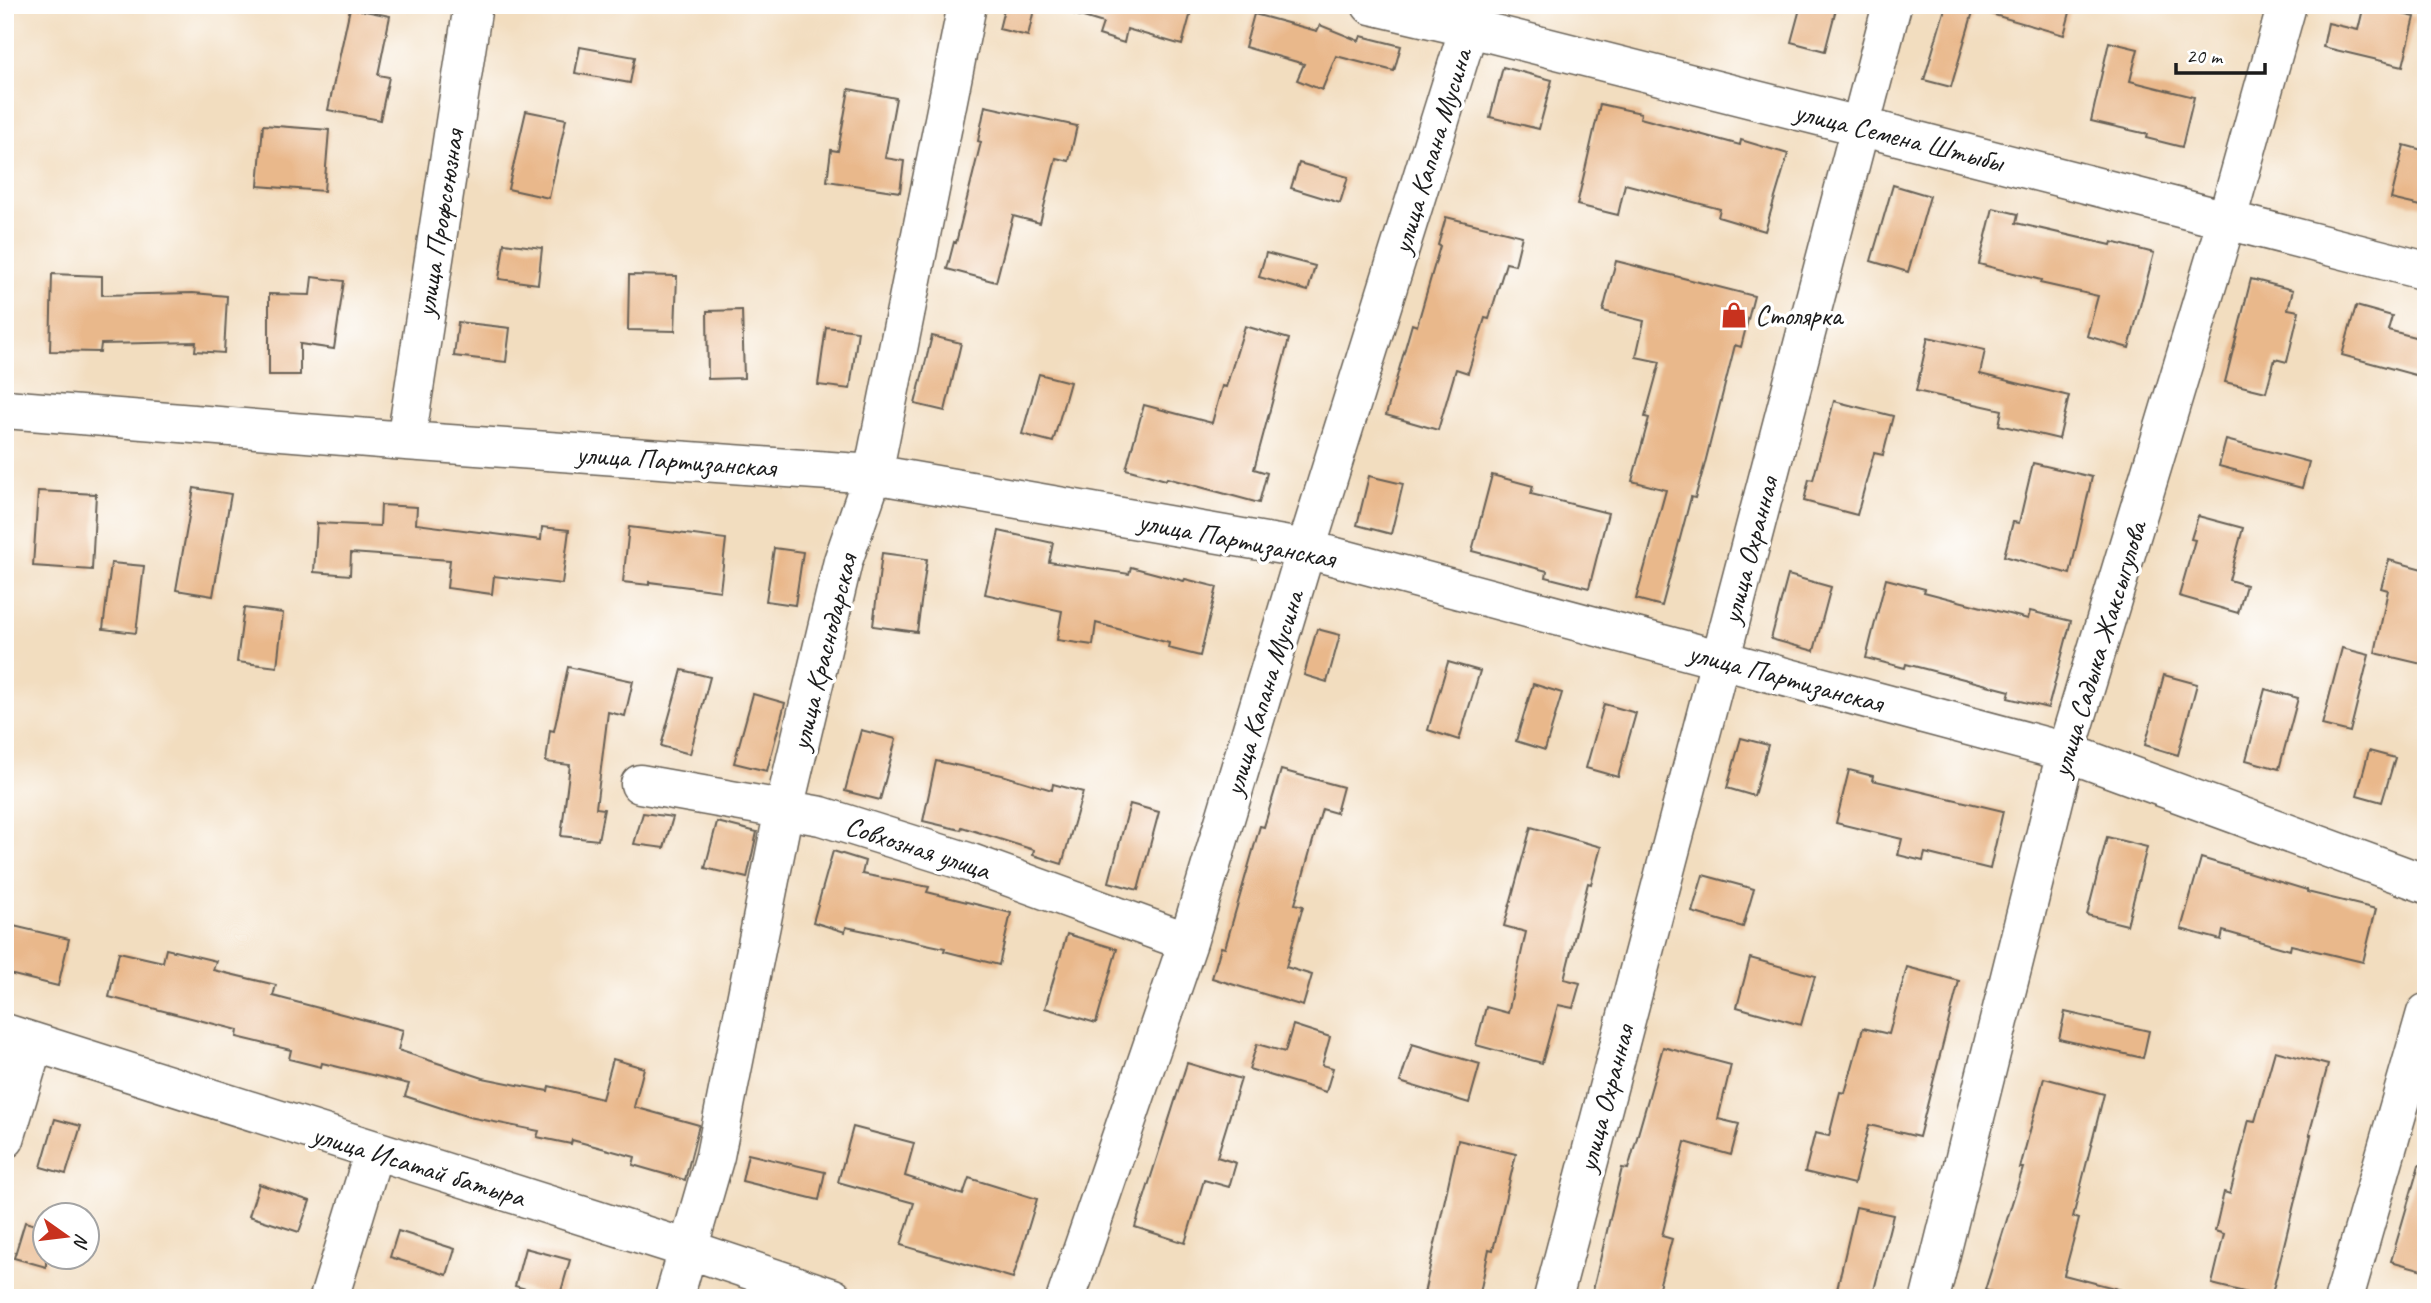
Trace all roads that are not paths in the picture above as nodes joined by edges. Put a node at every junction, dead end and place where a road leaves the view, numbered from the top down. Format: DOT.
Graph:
graph roads {
  1 [pos="473,5"];
  2 [pos="967,5"];
  3 [pos="1371,5"];
  4 [pos="1892,5"];
  5 [pos="2287,5"];
  6 [pos="1473,16"];
  7 [pos="1859,126"];
  8 [pos="2227,219"];
  9 [pos="2426,271"];
  10 [pos="5,409"];
  11 [pos="406,441"];
  12 [pos="873,474"];
  13 [pos="1306,549"];
  14 [pos="1719,659"];
  15 [pos="2066,752"];
  16 [pos="640,785"];
  17 [pos="784,809"];
  18 [pos="2426,884"];
  19 [pos="1188,942"];
  20 [pos="2426,1013"];
  21 [pos="20,1038"];
  22 [pos="5,1139"];
  23 [pos="374,1151"];
  24 [pos="688,1249"];
  25 [pos="329,1298"];
  26 [pos="674,1298"];
  27 [pos="833,1298"];
  28 [pos="1066,1298"];
  29 [pos="1553,1298"];
  30 [pos="1930,1298"];
  31 [pos="2344,1298"];
  1 -- 11 [label="street, улица Профсоюзная"];
  2 -- 12 [label="street, улица Краснодарская"];
  3 -- 6 [label="street, улица Семена Штыбы"];
  4 -- 7 [label="street, улица Охранная"];
  5 -- 8 [label="street, улица Садыка Жаксыгулова"];
  6 -- 7 [label="street, улица Семена Штыбы"];
  6 -- 13 [label="street, улица Капана Мусина"];
  7 -- 8 [label="street, улица Семена Штыбы"];
  7 -- 14 [label="street, улица Охранная"];
  8 -- 9 [label="street, улица Семена Штыбы"];
  8 -- 15 [label="street, улица Садыка Жаксыгулова"];
  10 -- 11 [label="street, улица Партизанская"];
  11 -- 12 [label="street, улица Партизанская"];
  12 -- 13 [label="street, улица Партизанская"];
  12 -- 17 [label="street, улица Краснодарская"];
  13 -- 14 [label="street, улица Партизанская"];
  13 -- 19 [label="street, улица Капана Мусина"];
  14 -- 15 [label="street, улица Партизанская"];
  14 -- 29 [label="street, улица Охранная"];
  15 -- 18 [label="street, улица Партизанская"];
  15 -- 30 [label="street, улица Садыка Жаксыгулова"];
  16 -- 17 [label="street, Совхозная улица"];
  17 -- 19 [label="street, Совхозная улица"];
  17 -- 24 [label="street, улица Краснодарская"];
  19 -- 28 [label="street, улица Капана Мусина"];
  20 -- 31 [label="street"];
  21 -- 22 [label="street"];
  21 -- 23 [label="street, улица Исатай батыра"];
  23 -- 24 [label="street, улица Исатай батыра"];
  23 -- 25 [label="street"];
  24 -- 26 [label="street, улица Краснодарская"];
  24 -- 27 [label="street, улица Исатай батыра"];
}
